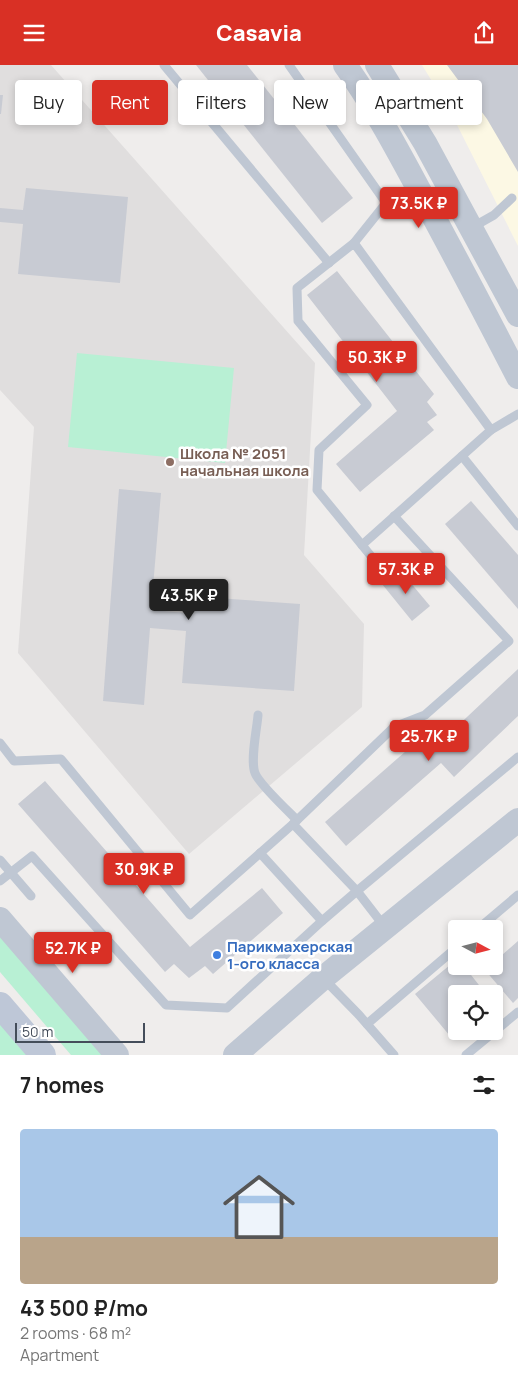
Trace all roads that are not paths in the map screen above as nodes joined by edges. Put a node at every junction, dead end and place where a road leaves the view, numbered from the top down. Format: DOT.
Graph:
graph roads {
  1 [pos="164,65"];
  2 [pos="289,65"];
  3 [pos="344,65"];
  4 [pos="377,65"];
  5 [pos="512,198"];
  6 [pos="470,228"];
  7 [pos="354,243"];
  8 [pos="329,263"];
  9 [pos="518,315"];
  10 [pos="518,377"];
  11 [pos="518,415"];
  12 [pos="491,431"];
  13 [pos="462,456"];
  14 [pos="394,516"];
  15 [pos="518,526"];
  16 [pos="362,545"];
  17 [pos="384,572"];
  18 [pos="258,715"];
  19 [pos="0,743"];
  20 [pos="518,757"];
  21 [pos="518,820"];
  22 [pos="295,822"];
  23 [pos="260,853"];
  24 [pos="0,860"];
  25 [pos="11,873"];
  26 [pos="0,881"];
  27 [pos="357,891"];
  28 [pos="518,895"];
  29 [pos="31,896"];
  30 [pos="0,919"];
  31 [pos="489,920"];
  32 [pos="322,921"];
  33 [pos="386,928"];
  34 [pos="448,955"];
  35 [pos="323,978"];
  36 [pos="0,1005"];
  37 [pos="518,1012"];
  38 [pos="367,1024"];
  39 [pos="43,1055"];
  40 [pos="117,1055"];
  41 [pos="235,1055"];
  42 [pos="394,1055"];
  43 [pos="466,1055"];
  1 -- 8 [label="lane"];
  2 -- 7 [label="lane"];
  3 -- 10 [label="street"];
  4 -- 6 [label="street"];
  5 -- 6 [label="lane"];
  6 -- 9 [label="street"];
  7 -- 8 [label="lane"];
  7 -- 12 [label="lane"];
  8 -- 16 [label="lane"];
  11 -- 12 [label="lane"];
  12 -- 13 [label="lane"];
  13 -- 14 [label="lane"];
  13 -- 15 [label="lane"];
  14 -- 16 [label="lane"];
  14 -- 22 [label="lane"];
  16 -- 17 [label="lane"];
  18 -- 22 [label="lane"];
  19 -- 23 [label="lane"];
  20 -- 27 [label="lane"];
  21 -- 33 [label="street"];
  22 -- 23 [label="lane"];
  22 -- 27 [label="lane"];
  23 -- 32 [label="lane"];
  24 -- 25 [label="lane"];
  25 -- 26 [label="lane"];
  25 -- 29 [label="lane"];
  25 -- 32 [label="lane"];
  27 -- 32 [label="lane"];
  27 -- 33 [label="lane"];
  28 -- 31 [label="lane"];
  30 -- 40 [label="street"];
  33 -- 35 [label="street"];
  34 -- 38 [label="lane"];
  35 -- 38 [label="lane"];
  35 -- 41 [label="street"];
  36 -- 39 [label="main road"];
  37 -- 43 [label="lane"];
  38 -- 42 [label="lane"];
}
